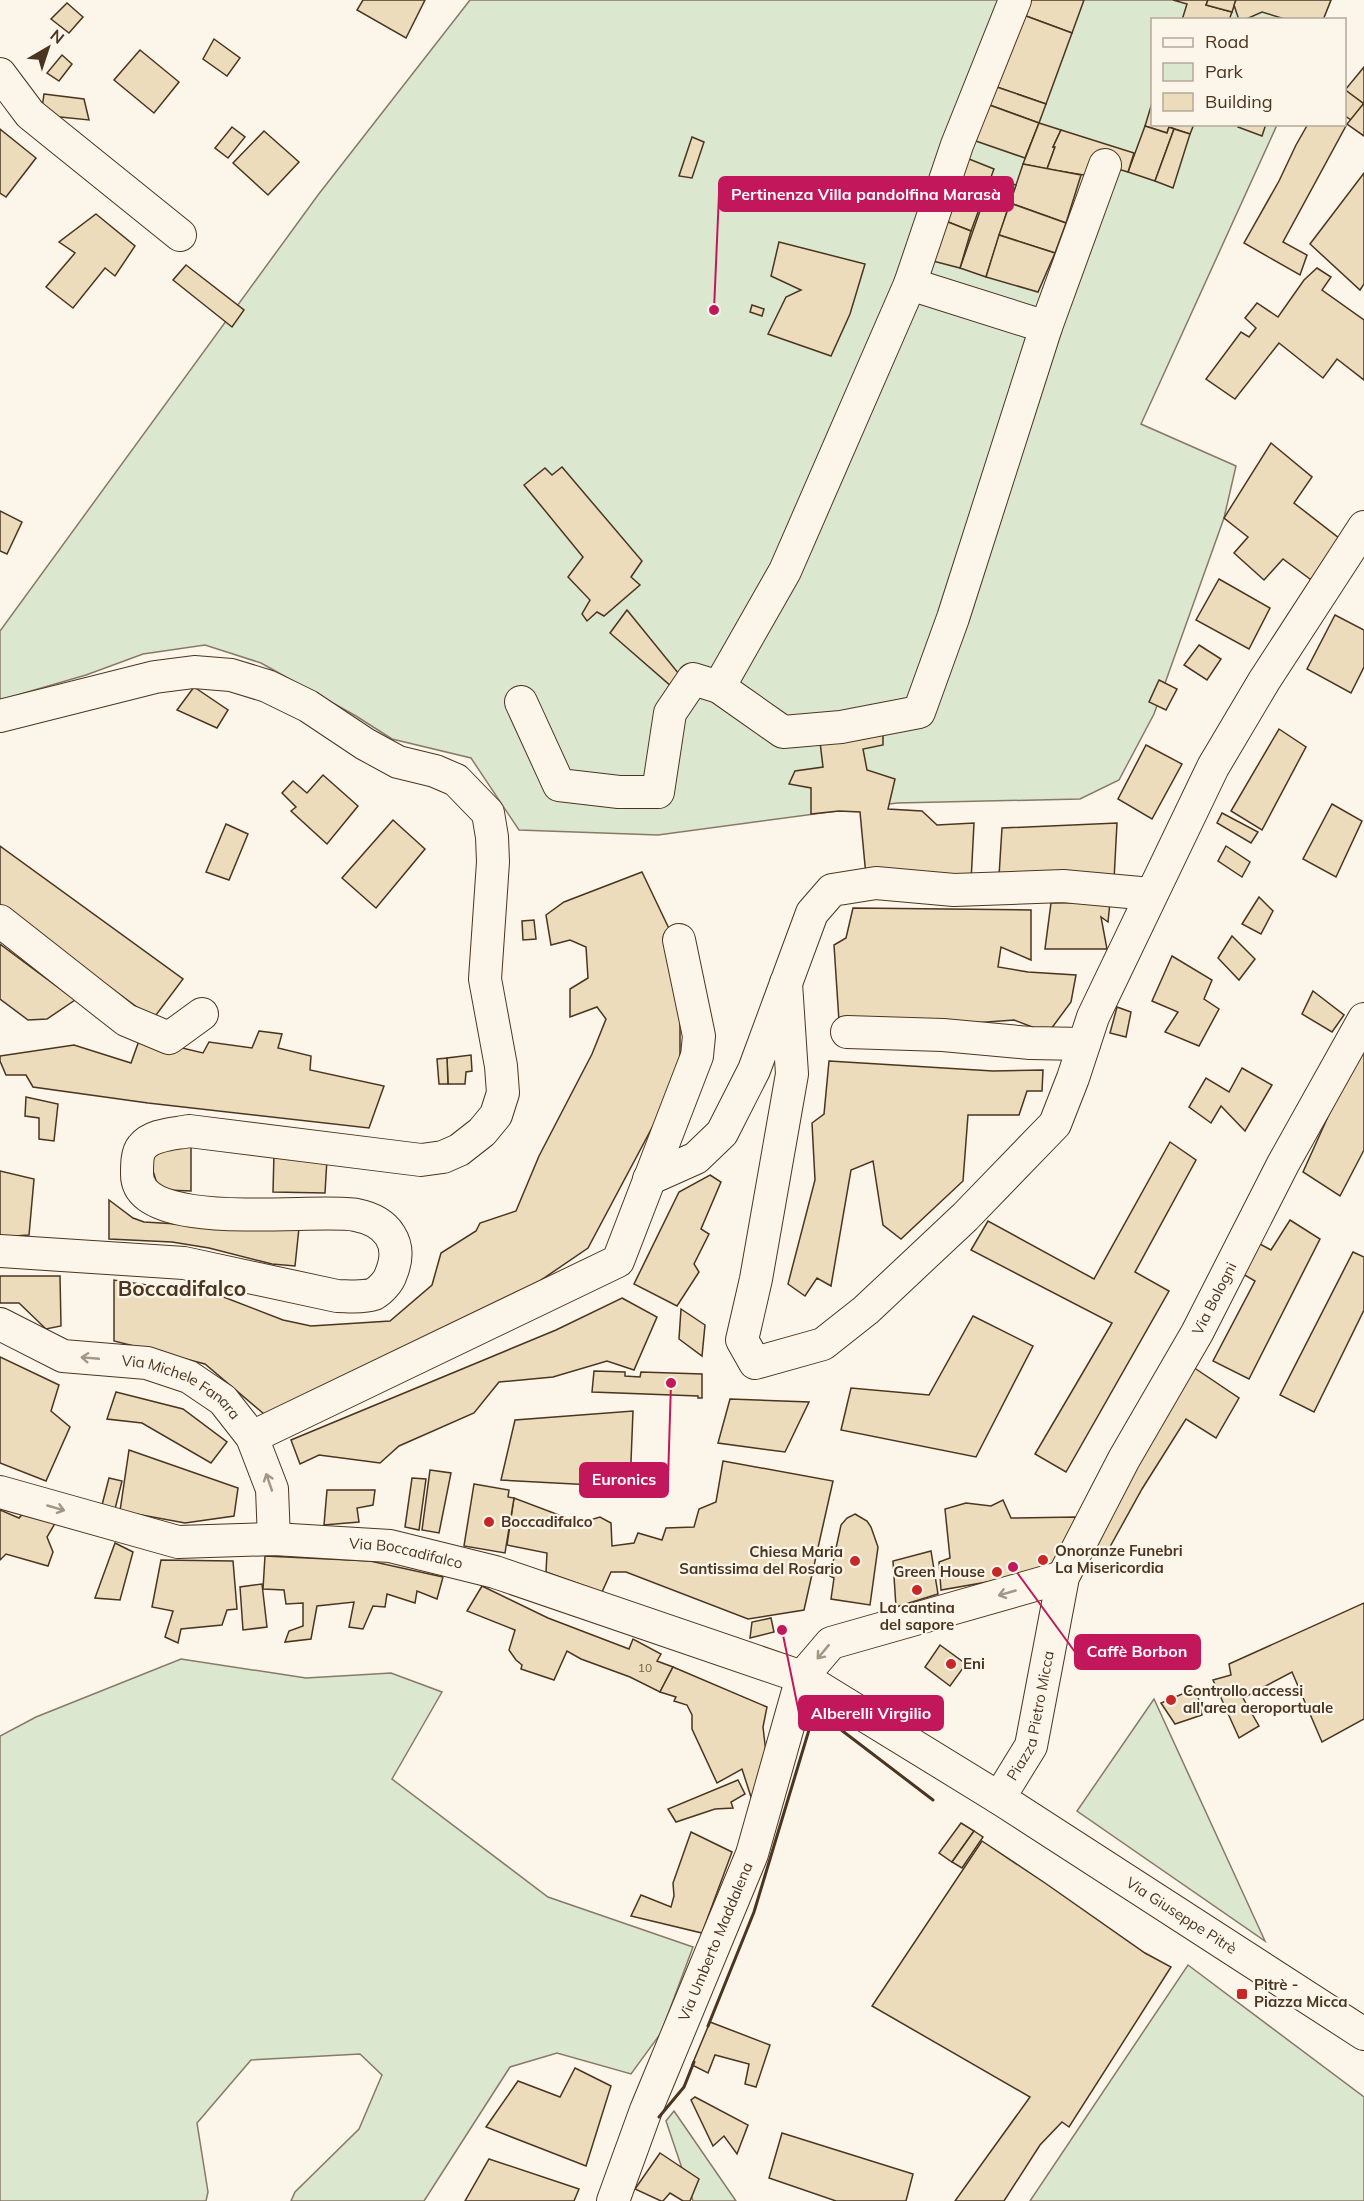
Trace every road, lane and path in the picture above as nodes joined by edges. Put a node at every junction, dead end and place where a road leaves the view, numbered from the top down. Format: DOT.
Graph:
graph roads {
  1 [pos="1015,0"];
  2 [pos="0,74"];
  3 [pos="1105,165"];
  4 [pos="180,235"];
  5 [pos="910,284"];
  6 [pos="1046,327"];
  7 [pos="1364,527"];
  8 [pos="719,687"];
  9 [pos="521,702"];
  10 [pos="0,716"];
  11 [pos="1151,894"];
  12 [pos="0,921"];
  13 [pos="679,940"];
  14 [pos="786,983"];
  15 [pos="202,1014"];
  16 [pos="1364,1019"];
  17 [pos="847,1032"];
  18 [pos="1084,1044"];
  19 [pos="650,1179"];
  20 [pos="0,1251"];
  21 [pos="0,1323"];
  22 [pos="252,1437"];
  23 [pos="0,1492"];
  24 [pos="274,1539"];
  25 [pos="1063,1576"];
  26 [pos="802,1677"];
  27 [pos="999,1798"];
  28 [pos="1364,2034"];
  29 [pos="613,2201"];
  1 -- 5 [label="street"];
  2 -- 4 [label="street"];
  3 -- 6 [label="street"];
  5 -- 6 [label="street"];
  5 -- 8 [label="street"];
  6 -- 8 [label="street"];
  7 -- 11 [label="street"];
  8 -- 9 [label="street"];
  10 -- 20 [label="street"];
  11 -- 14 [label="street"];
  11 -- 18 [label="street"];
  12 -- 15 [label="street"];
  13 -- 19 [label="street"];
  14 -- 18 [label="street"];
  14 -- 19 [label="street"];
  16 -- 25 [label="street, Via Bologni"];
  17 -- 18 [label="street"];
  19 -- 22 [label="street"];
  22 -- 21 [label="street, Via Michele Fanara, one-way"];
  24 -- 22 [label="street, Via Michele Fanara, one-way"];
  23 -- 24 [label="street, Via Boccadifalco, one-way"];
  24 -- 26 [label="street, Via Boccadifalco"];
  25 -- 26 [label="street, one-way"];
  25 -- 27 [label="street, Piazza Pietro Micca"];
  26 -- 27 [label="street, Piazza Pietro Micca"];
  26 -- 29 [label="street, Via Umberto Maddalena"];
  27 -- 28 [label="street, Via Giuseppe Pitrè"];
}
